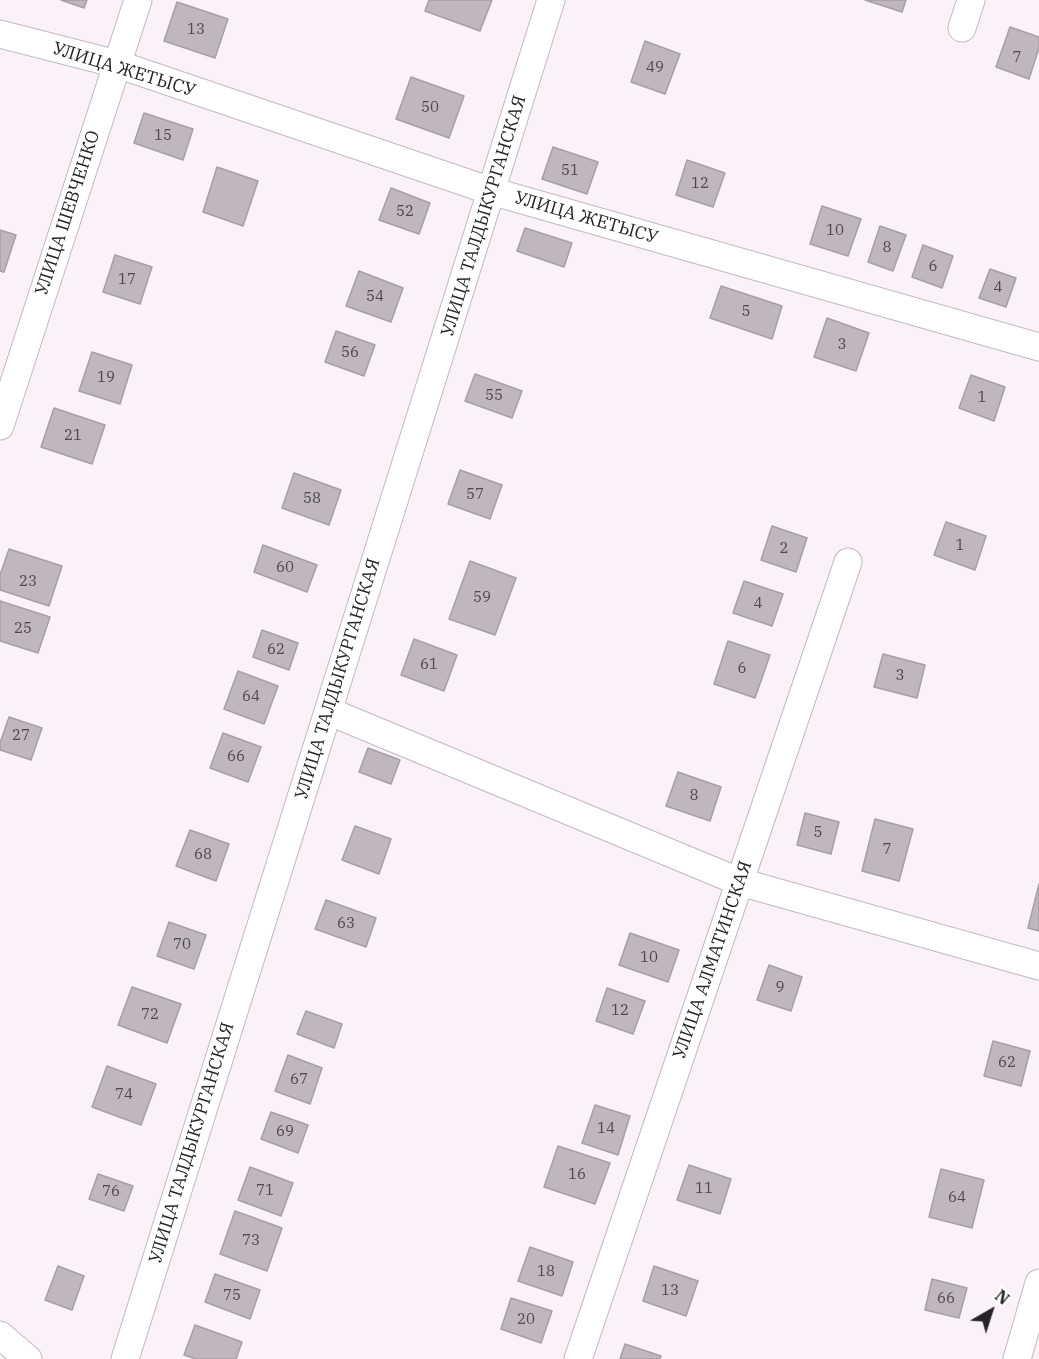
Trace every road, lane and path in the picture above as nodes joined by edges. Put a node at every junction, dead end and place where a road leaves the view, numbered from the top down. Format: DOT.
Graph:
graph roads {
  1 [pos="138,0"];
  2 [pos="551,0"];
  3 [pos="970,0"];
  4 [pos="962,28"];
  5 [pos="0,34"];
  6 [pos="117,64"];
  7 [pos="491,191"];
  8 [pos="1039,347"];
  9 [pos="0,426"];
  10 [pos="848,562"];
  11 [pos="328,711"];
  12 [pos="740,882"];
  13 [pos="1039,966"];
  14 [pos="1039,1283"];
  15 [pos="0,1335"];
  16 [pos="28,1359"];
  17 [pos="125,1359"];
  18 [pos="578,1359"];
  19 [pos="1017,1359"];
  1 -- 6 [label="street, УЛИЦА ШЕВЧЕНКО"];
  2 -- 7 [label="street, УЛИЦА ТАЛДЫКУРГАНСКАЯ"];
  3 -- 4 [label="street"];
  5 -- 6 [label="street, УЛИЦА ЖЕТЫСУ"];
  6 -- 7 [label="street, УЛИЦА ЖЕТЫСУ"];
  6 -- 9 [label="street, УЛИЦА ШЕВЧЕНКО"];
  7 -- 8 [label="street, УЛИЦА ЖЕТЫСУ"];
  7 -- 11 [label="street, УЛИЦА ТАЛДЫКУРГАНСКАЯ"];
  10 -- 12 [label="street, УЛИЦА АЛМАТИНСКАЯ"];
  11 -- 12 [label="street"];
  11 -- 17 [label="street, УЛИЦА ТАЛДЫКУРГАНСКАЯ"];
  12 -- 13 [label="street"];
  12 -- 18 [label="street, УЛИЦА АЛМАТИНСКАЯ"];
  14 -- 19 [label="street"];
  15 -- 16 [label="street"];
}
